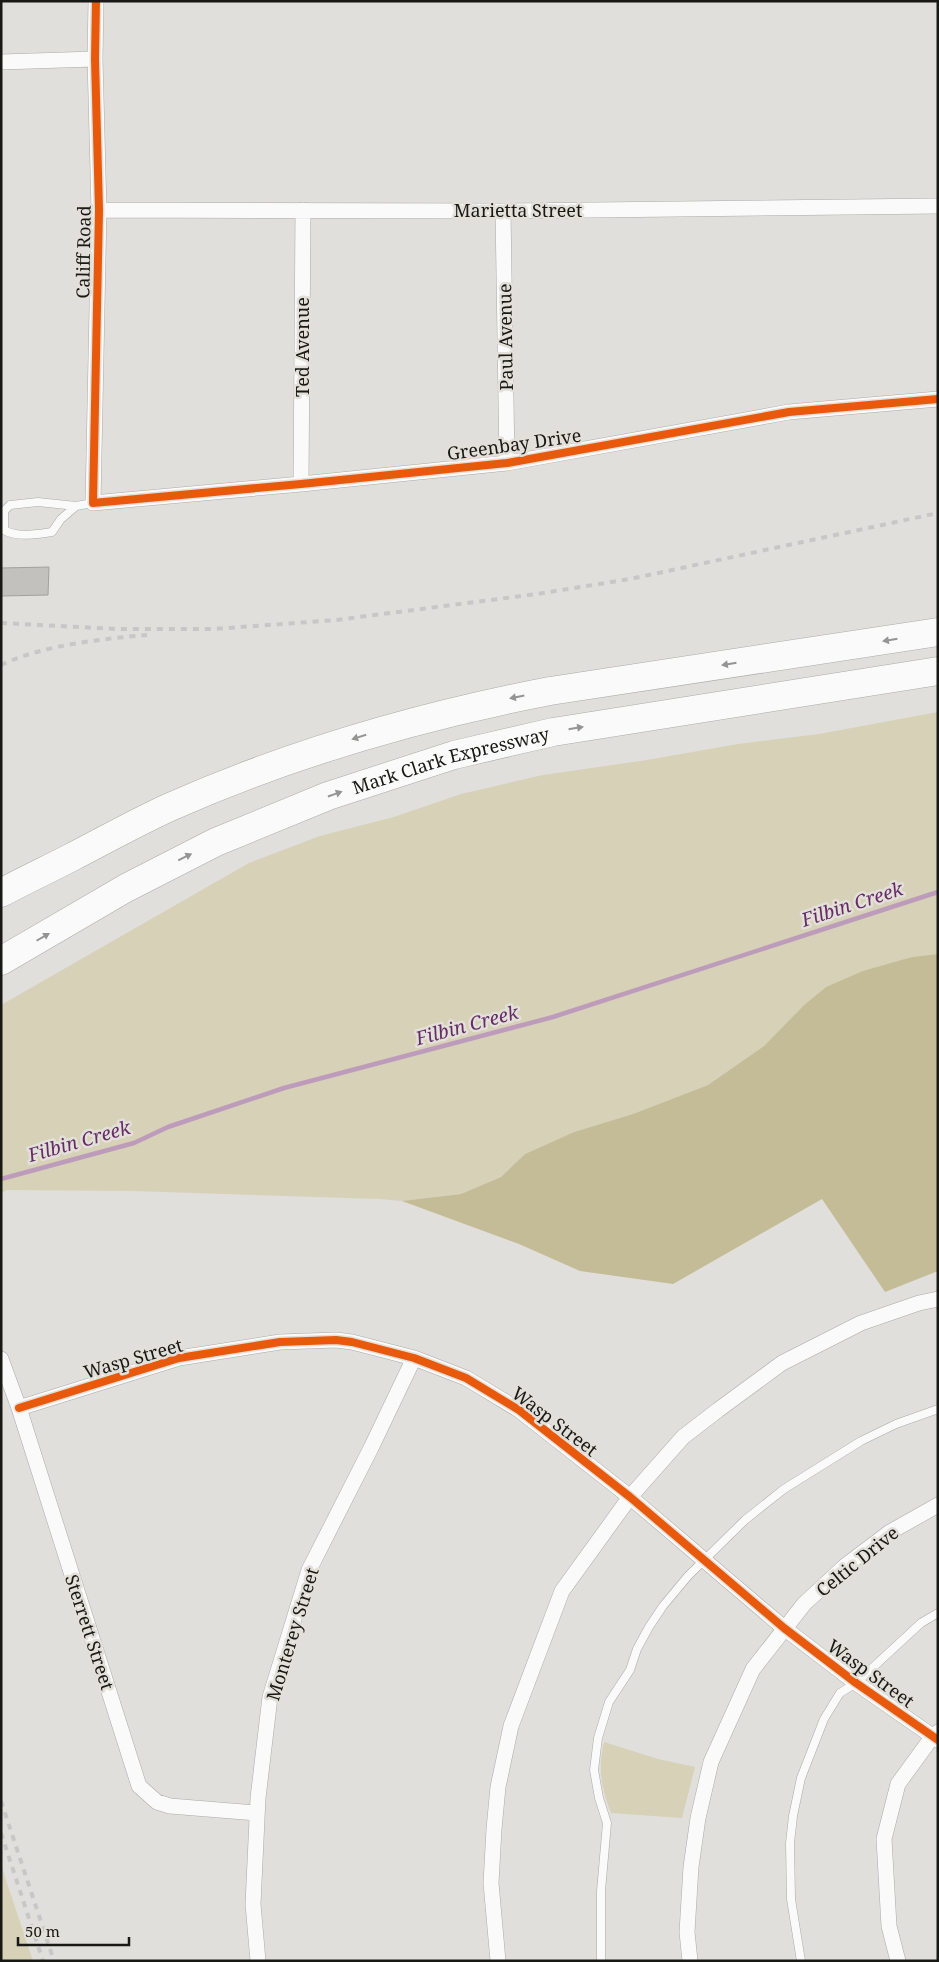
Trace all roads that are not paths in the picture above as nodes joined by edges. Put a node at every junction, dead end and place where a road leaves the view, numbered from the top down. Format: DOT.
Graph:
graph roads {
  1 [pos="96,1"];
  2 [pos="95,60"];
  3 [pos="1,62"];
  4 [pos="938,206"];
  5 [pos="99,210"];
  6 [pos="303,210"];
  7 [pos="503,211"];
  8 [pos="938,398"];
  9 [pos="507,463"];
  10 [pos="301,484"];
  11 [pos="93,502"];
  12 [pos="76,506"];
  13 [pos="938,632"];
  14 [pos="938,671"];
  15 [pos="1,893"];
  16 [pos="1,961"];
  17 [pos="938,1299"];
  18 [pos="414,1358"];
  19 [pos="1,1359"];
  20 [pos="19,1408"];
  21 [pos="938,1408"];
  22 [pos="630,1498"];
  23 [pos="938,1505"];
  24 [pos="704,1560"];
  25 [pos="938,1613"];
  26 [pos="784,1628"];
  27 [pos="856,1683"];
  28 [pos="936,1736"];
  29 [pos="257,1813"];
  30 [pos="258,1961"];
  31 [pos="498,1961"];
  32 [pos="601,1961"];
  33 [pos="690,1961"];
  34 [pos="800,1961"];
  35 [pos="898,1961"];
  1 -- 2 [label="street, Califf Road"];
  2 -- 3 [label="street"];
  2 -- 5 [label="street, Califf Road"];
  4 -- 7 [label="street, Marietta Street"];
  5 -- 6 [label="street, Marietta Street"];
  5 -- 11 [label="street, Califf Road"];
  6 -- 7 [label="street, Marietta Street"];
  6 -- 10 [label="street, Ted Avenue"];
  7 -- 9 [label="street, Paul Avenue"];
  8 -- 9 [label="street, Greenbay Drive"];
  9 -- 10 [label="street, Greenbay Drive"];
  10 -- 11 [label="street, Greenbay Drive"];
  11 -- 12 [label="lane"];
  12 -- 12 [label="lane"];
  13 -- 15 [label="highway, one-way"];
  16 -- 14 [label="highway, Mark Clark Expressway, one-way"];
  17 -- 22 [label="street"];
  18 -- 20 [label="street, Wasp Street"];
  18 -- 22 [label="street, Wasp Street"];
  18 -- 29 [label="street, Monterey Street"];
  19 -- 20 [label="street, Sterrett Street"];
  20 -- 29 [label="street, Sterrett Street"];
  21 -- 24 [label="lane"];
  22 -- 24 [label="street, Wasp Street"];
  22 -- 31 [label="street"];
  23 -- 26 [label="street, Celtic Drive"];
  24 -- 26 [label="street, Wasp Street"];
  24 -- 32 [label="lane"];
  25 -- 27 [label="lane"];
  26 -- 27 [label="street, Wasp Street"];
  26 -- 33 [label="street, Celtic Drive"];
  27 -- 28 [label="street, Wasp Street"];
  27 -- 34 [label="lane"];
  28 -- 35 [label="street"];
  29 -- 30 [label="street, Monterey Street"];
}
